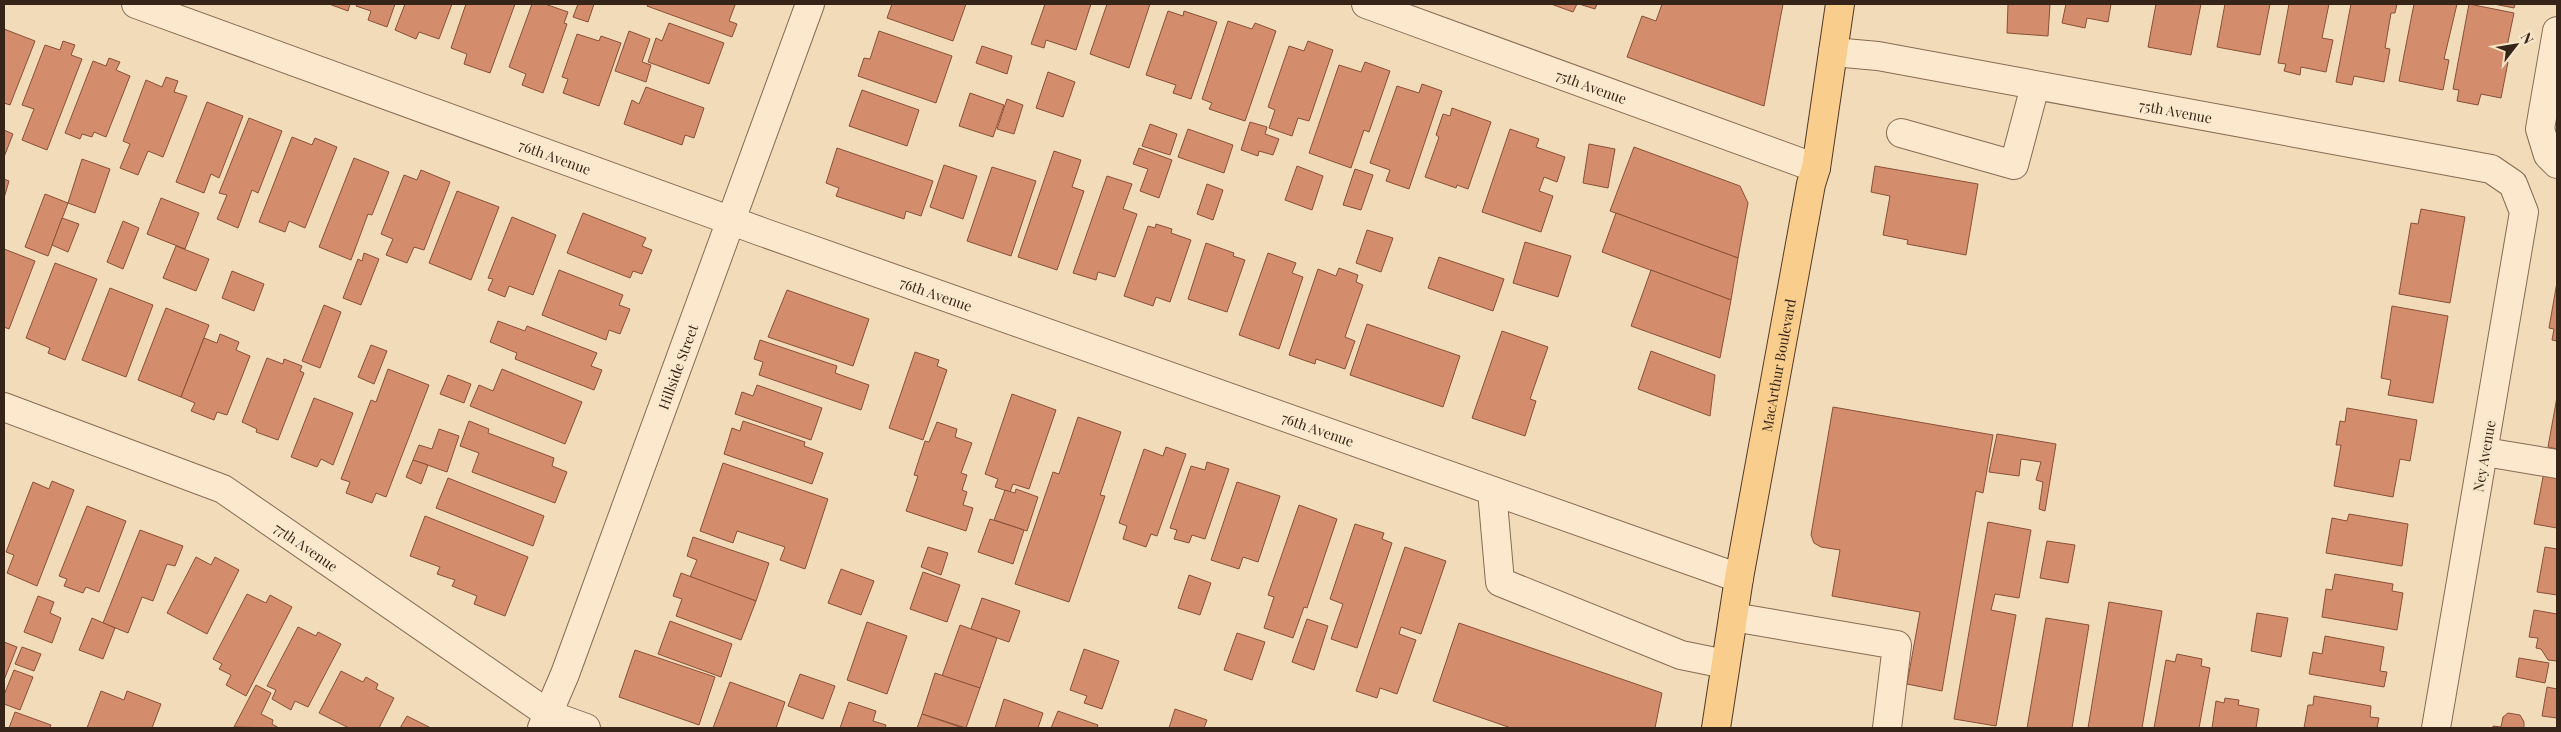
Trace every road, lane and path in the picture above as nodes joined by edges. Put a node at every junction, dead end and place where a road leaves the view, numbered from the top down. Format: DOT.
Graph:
graph roads {
  1 [pos="136,4"];
  2 [pos="810,4"];
  3 [pos="1366,4"];
  4 [pos="1840,4"];
  5 [pos="2557,31"];
  6 [pos="1834,52"];
  7 [pos="2035,86"];
  8 [pos="1901,132"];
  9 [pos="2553,160"];
  10 [pos="1816,168"];
  11 [pos="2513,184"];
  12 [pos="731,220"];
  13 [pos="4,407"];
  14 [pos="2485,452"];
  15 [pos="2557,464"];
  16 [pos="1492,491"];
  17 [pos="1739,578"];
  18 [pos="1733,617"];
  19 [pos="1725,664"];
  20 [pos="546,722"];
  21 [pos="586,728"];
  22 [pos="1716,728"];
  23 [pos="1887,728"];
  24 [pos="2436,728"];
  1 -- 12 [label="street, 76th Avenue"];
  2 -- 12 [label="street, Hillside Street"];
  3 -- 10 [label="street, 75th Avenue"];
  4 -- 6 [label="main road, MacArthur Boulevard"];
  5 -- 9 [label="street"];
  6 -- 7 [label="street, 75th Avenue"];
  6 -- 10 [label="main road, MacArthur Boulevard"];
  7 -- 8 [label="street"];
  7 -- 11 [label="street, 75th Avenue"];
  10 -- 17 [label="main road, MacArthur Boulevard"];
  11 -- 14 [label="street, Ney Avenue"];
  12 -- 16 [label="street, 76th Avenue"];
  12 -- 20 [label="street, Hillside Street"];
  13 -- 20 [label="street, 77th Avenue"];
  14 -- 15 [label="street"];
  14 -- 24 [label="street, Ney Avenue"];
  16 -- 17 [label="street, 76th Avenue"];
  16 -- 19 [label="street"];
  17 -- 18 [label="main road, MacArthur Boulevard"];
  18 -- 19 [label="main road, MacArthur Boulevard"];
  18 -- 23 [label="street"];
  19 -- 22 [label="main road, MacArthur Boulevard"];
  20 -- 21 [label="street, 77th Avenue"];
}
